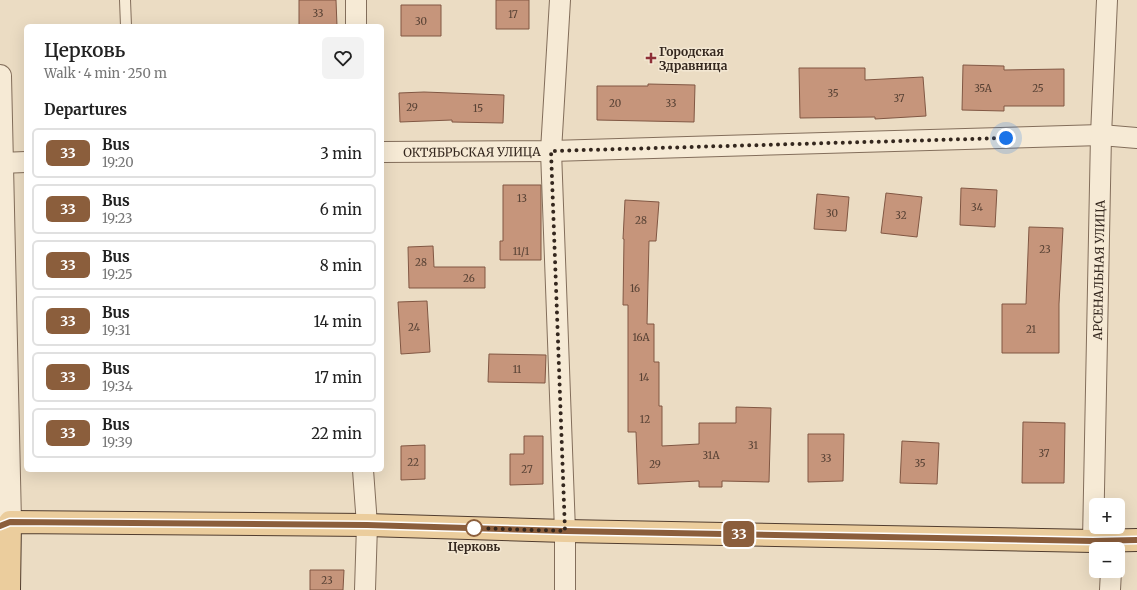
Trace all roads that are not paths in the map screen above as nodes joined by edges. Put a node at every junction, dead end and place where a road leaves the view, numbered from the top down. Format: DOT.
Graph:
graph roads {
  1 [pos="125,0"];
  2 [pos="356,0"];
  3 [pos="560,0"];
  4 [pos="1107,0"];
  5 [pos="126,24"];
  6 [pos="356,24"];
  7 [pos="0,76"];
  8 [pos="1101,135"];
  9 [pos="1137,138"];
  10 [pos="551,151"];
  11 [pos="384,152"];
  12 [pos="24,162"];
  13 [pos="1,163"];
  14 [pos="363,472"];
  15 [pos="5,524"];
  16 [pos="367,525"];
  17 [pos="565,531"];
  18 [pos="1137,540"];
  19 [pos="1106,542"];
  20 [pos="1116,542"];
  21 [pos="1089,543"];
  22 [pos="1111,578"];
  23 [pos="9,590"];
  24 [pos="365,590"];
  25 [pos="565,590"];
  26 [pos="1110,590"];
  1 -- 5 [label="lane"];
  2 -- 6 [label="street"];
  3 -- 10 [label="street"];
  4 -- 8 [label="street, АРСЕНАЛЬНАЯ УЛИЦА"];
  7 -- 13 [label="street"];
  8 -- 9 [label="street, ОКТЯБРЬСКАЯ УЛИЦА"];
  8 -- 10 [label="street, ОКТЯБРЬСКАЯ УЛИЦА"];
  8 -- 19 [label="street, АРСЕНАЛЬНАЯ УЛИЦА"];
  10 -- 11 [label="street, ОКТЯБРЬСКАЯ УЛИЦА"];
  10 -- 17 [label="street"];
  12 -- 13 [label="street"];
  13 -- 15 [label="street"];
  14 -- 16 [label="street"];
  15 -- 16 [label="main road"];
  15 -- 23 [label="main road"];
  16 -- 17 [label="main road"];
  16 -- 24 [label="street"];
  17 -- 21 [label="main road"];
  17 -- 25 [label="street"];
  18 -- 20 [label="main road"];
  22 -- 26 [label="street"];
}
